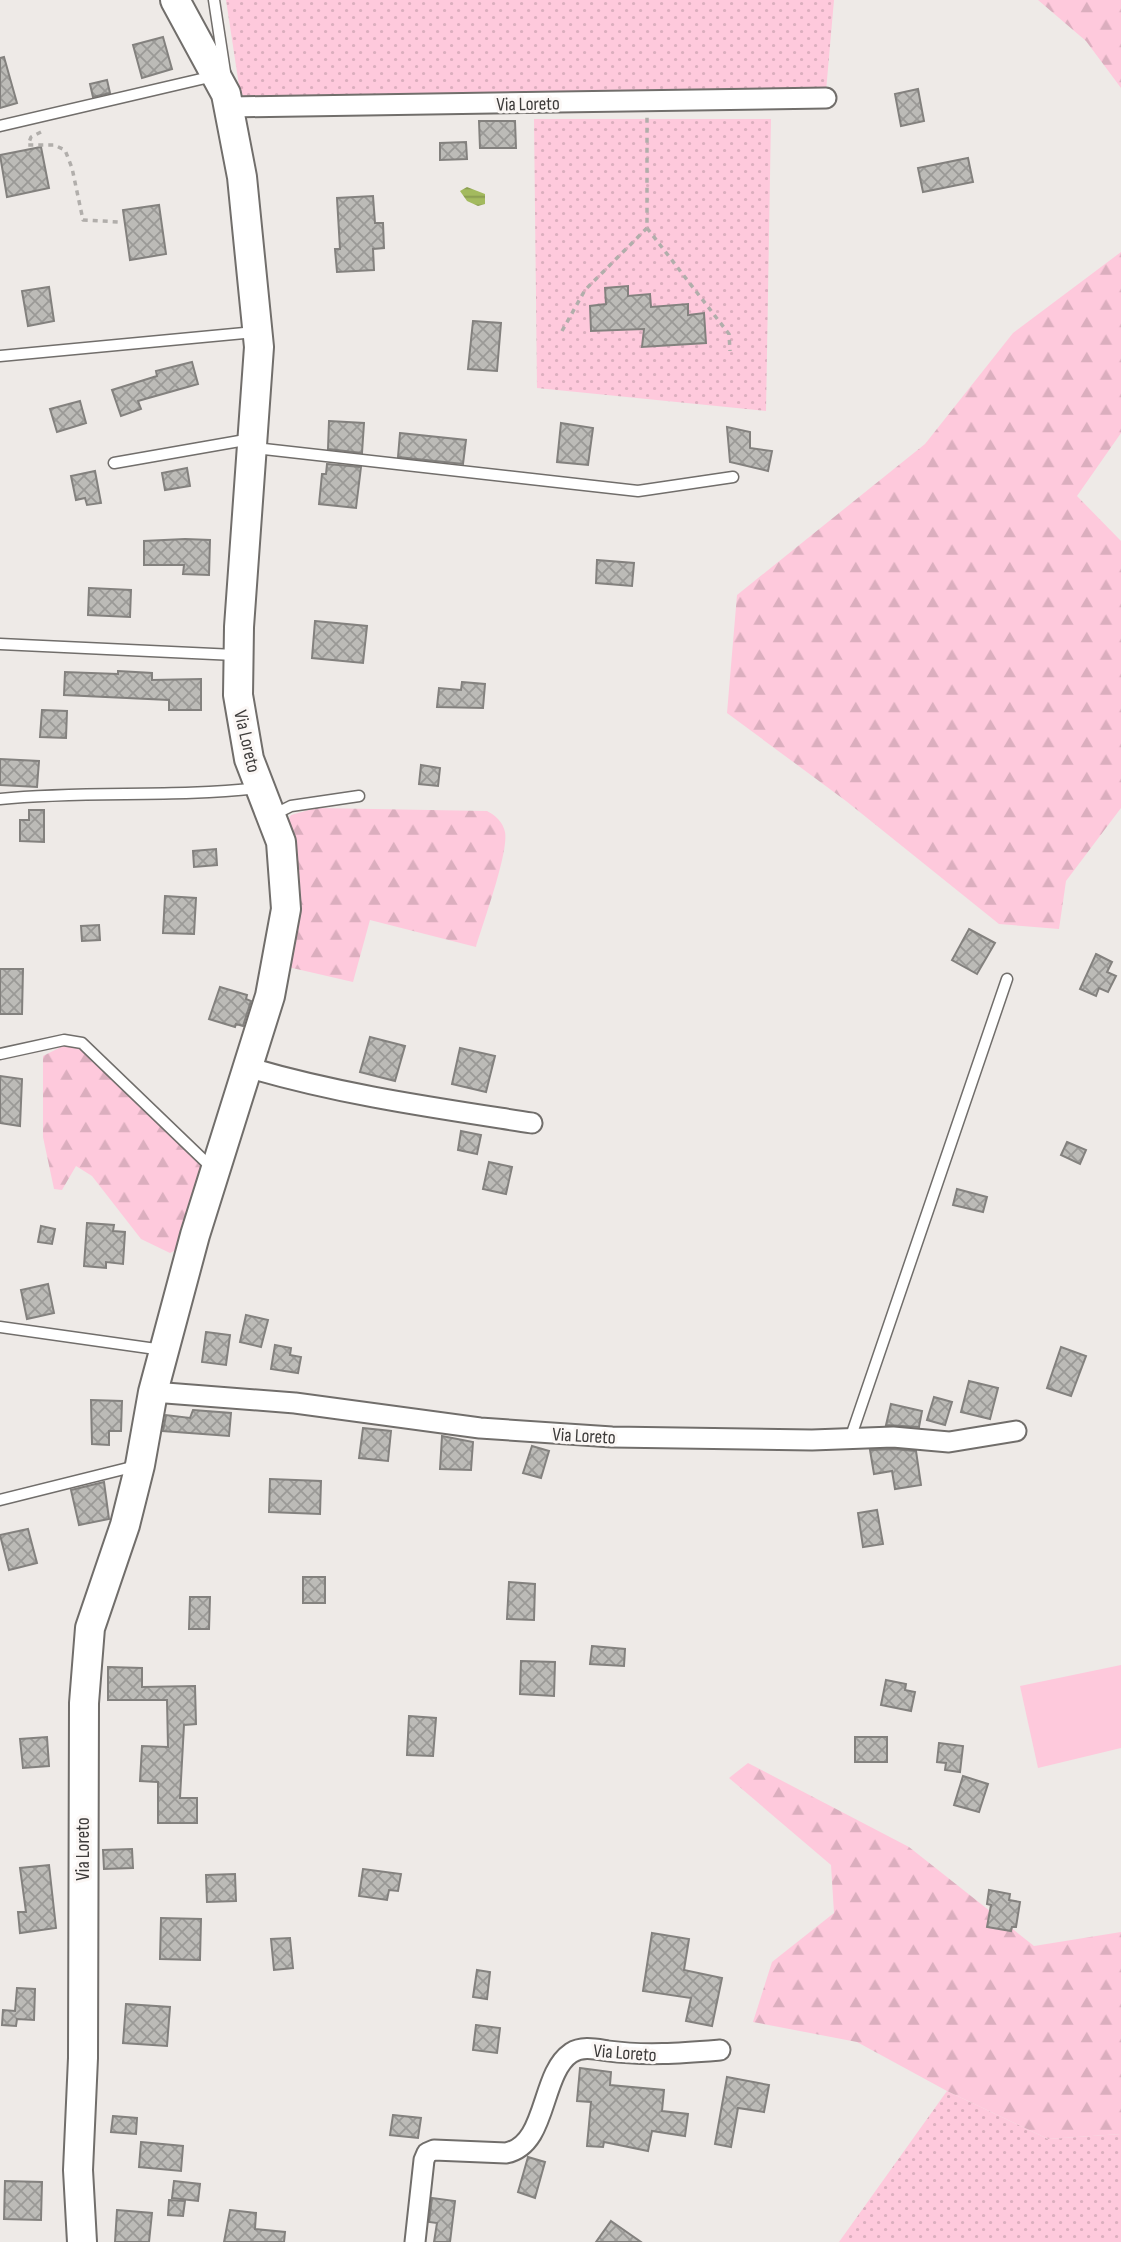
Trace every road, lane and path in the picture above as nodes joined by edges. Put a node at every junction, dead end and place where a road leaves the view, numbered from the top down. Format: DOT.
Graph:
graph roads {
  1 [pos="175,0"];
  2 [pos="214,0"];
  3 [pos="218,75"];
  4 [pos="826,98"];
  5 [pos="647,101"];
  6 [pos="231,107"];
  7 [pos="51,114"];
  8 [pos="0,126"];
  9 [pos="119,222"];
  10 [pos="647,228"];
  11 [pos="562,331"];
  12 [pos="259,332"];
  13 [pos="730,351"];
  14 [pos="0,356"];
  15 [pos="255,443"];
  16 [pos="114,463"];
  17 [pos="733,477"];
  18 [pos="0,644"];
  19 [pos="239,656"];
  20 [pos="261,788"];
  21 [pos="359,796"];
  22 [pos="0,799"];
  23 [pos="277,828"];
  24 [pos="1007,979"];
  25 [pos="0,1054"];
  26 [pos="247,1067"];
  27 [pos="532,1123"];
  28 [pos="215,1170"];
  29 [pos="0,1327"];
  30 [pos="164,1350"];
  31 [pos="153,1392"];
  32 [pos="1016,1431"];
  33 [pos="850,1439"];
  34 [pos="140,1465"];
  35 [pos="0,1500"];
  36 [pos="720,2050"];
  37 [pos="82,2242"];
  38 [pos="415,2242"];
  1 -- 3 [label="street, Via Loreto"];
  2 -- 6 [label="lane"];
  3 -- 6 [label="street, Via Loreto"];
  3 -- 7 [label="lane"];
  4 -- 5 [label="street, Via Loreto"];
  5 -- 6 [label="street, Via Loreto"];
  5 -- 10 [label="path"];
  6 -- 12 [label="street, Via Loreto"];
  7 -- 8 [label="lane"];
  7 -- 9 [label="path"];
  10 -- 11 [label="path"];
  10 -- 13 [label="path"];
  12 -- 14 [label="lane"];
  12 -- 15 [label="street, Via Loreto"];
  15 -- 16 [label="lane"];
  15 -- 17 [label="lane"];
  15 -- 19 [label="street, Via Loreto"];
  18 -- 19 [label="lane"];
  19 -- 20 [label="street, Via Loreto"];
  20 -- 22 [label="lane"];
  20 -- 23 [label="street, Via Loreto"];
  21 -- 23 [label="lane"];
  23 -- 26 [label="street, Via Loreto"];
  24 -- 33 [label="lane"];
  25 -- 28 [label="lane"];
  26 -- 27 [label="street"];
  26 -- 28 [label="street, Via Loreto"];
  28 -- 30 [label="street, Via Loreto"];
  29 -- 30 [label="lane"];
  30 -- 31 [label="street, Via Loreto"];
  31 -- 33 [label="street, Via Loreto"];
  31 -- 34 [label="street, Via Loreto"];
  32 -- 33 [label="street, Via Loreto"];
  34 -- 35 [label="lane"];
  34 -- 37 [label="street, Via Loreto"];
  36 -- 38 [label="street, Via Loreto"];
}
